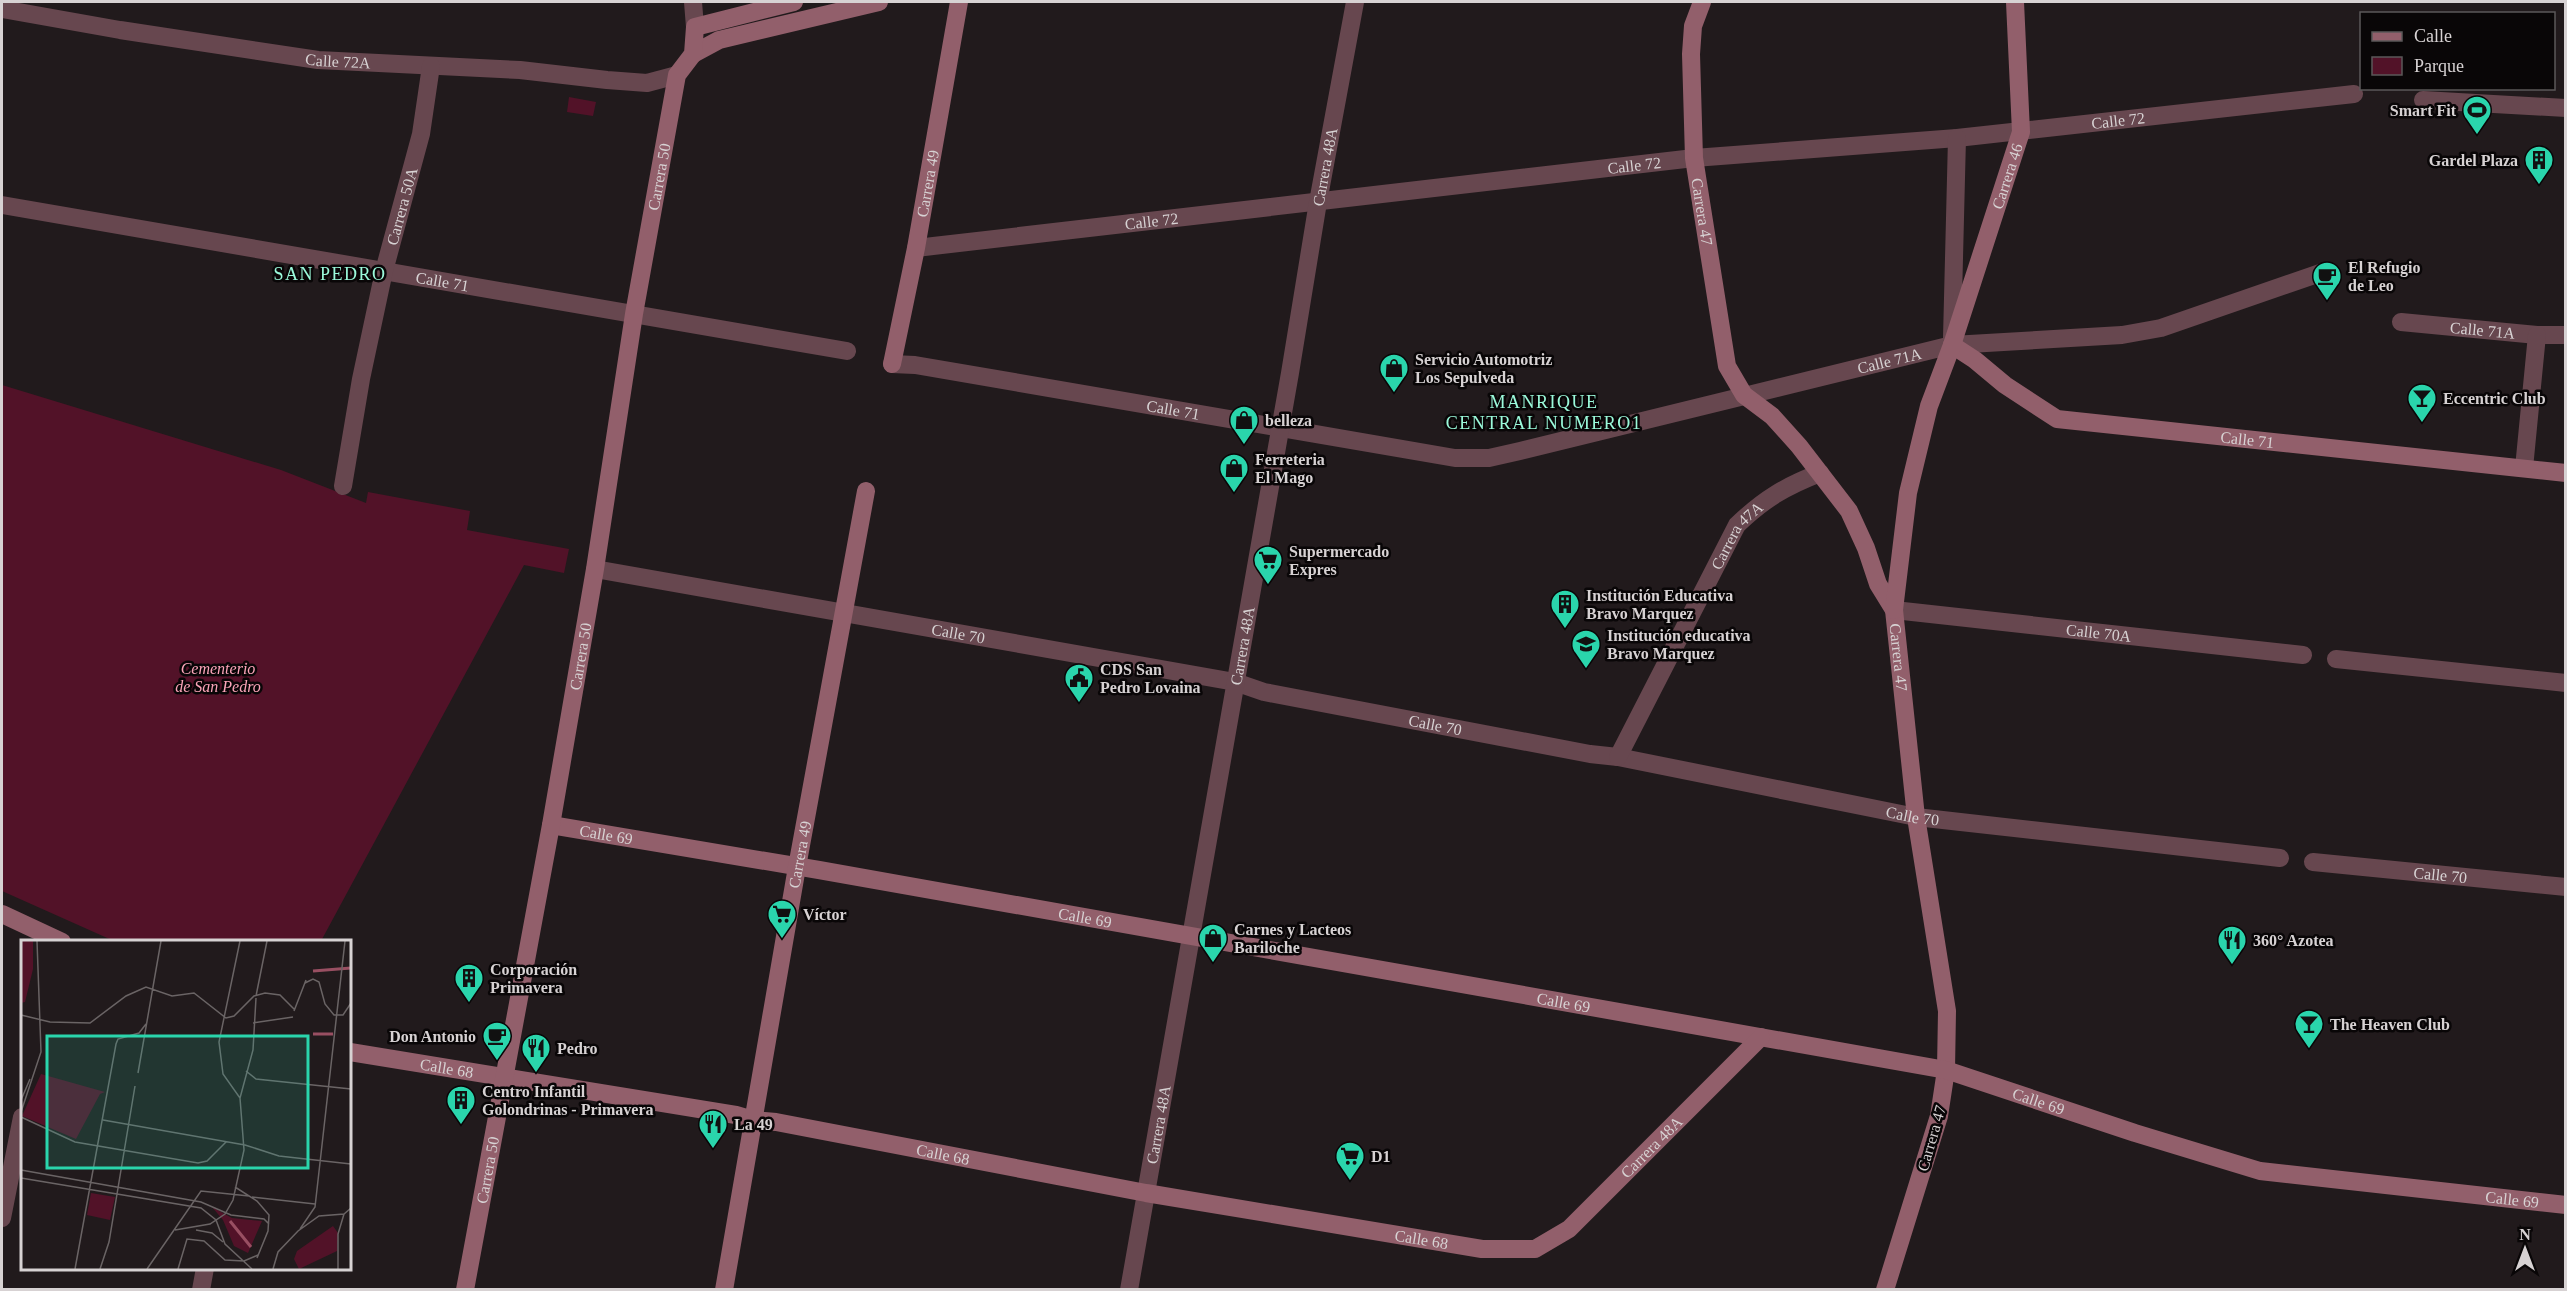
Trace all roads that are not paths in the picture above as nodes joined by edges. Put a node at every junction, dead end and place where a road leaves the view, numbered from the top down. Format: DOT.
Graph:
graph roads {
  1 [pos="693,2"];
  2 [pos="794,2"];
  3 [pos="879,2"];
  4 [pos="959,2"];
  5 [pos="1355,2"];
  6 [pos="1702,2"];
  7 [pos="2015,2"];
  8 [pos="2,9"];
  9 [pos="695,27"];
  10 [pos="693,54"];
  11 [pos="431,66"];
  12 [pos="677,75"];
  13 [pos="2354,94"];
  14 [pos="2423,100"];
  15 [pos="2565,108"];
  16 [pos="2021,132"];
  17 [pos="1957,138"];
  18 [pos="1694,158"];
  19 [pos="1318,202"];
  20 [pos="2,205"];
  21 [pos="916,248"];
  22 [pos="384,271"];
  23 [pos="2323,272"];
  24 [pos="634,314"];
  25 [pos="2401,322"];
  26 [pos="2537,335"];
  27 [pos="2565,335"];
  28 [pos="1952,345"];
  29 [pos="847,351"];
  30 [pos="892,364"];
  31 [pos="1744,396"];
  32 [pos="1280,427"];
  33 [pos="1455,459"];
  34 [pos="2524,468"];
  35 [pos="2565,472"];
  36 [pos="1820,473"];
  37 [pos="343,486"];
  38 [pos="866,491"];
  39 [pos="595,569"];
  40 [pos="1894,610"];
  41 [pos="842,613"];
  42 [pos="2303,655"];
  43 [pos="2336,659"];
  44 [pos="1235,682"];
  45 [pos="2565,683"];
  46 [pos="1618,757"];
  47 [pos="1916,817"];
  48 [pos="551,825"];
  49 [pos="2280,858"];
  50 [pos="2313,862"];
  51 [pos="797,867"];
  52 [pos="2565,887"];
  53 [pos="2,914"];
  54 [pos="1191,935"];
  55 [pos="58,940"];
  56 [pos="1761,1037"];
  57 [pos="351,1052"];
  58 [pos="1946,1070"];
  59 [pos="505,1077"];
  60 [pos="753,1120"];
  61 [pos="21,1122"];
  62 [pos="1146,1193"];
  63 [pos="2565,1205"];
  64 [pos="2,1218"];
  65 [pos="1535,1249"];
  66 [pos="205,1270"];
  67 [pos="201,1290"];
  68 [pos="465,1290"];
  69 [pos="724,1290"];
  70 [pos="1129,1290"];
  71 [pos="1884,1290"];
  1 -- 9 [label="street"];
  2 -- 9 [label="street"];
  3 -- 10 [label="street"];
  4 -- 21 [label="street, Carrera 49"];
  5 -- 19 [label="street, Carrera 48A"];
  6 -- 18 [label="street, Carrera 47"];
  7 -- 16 [label="street, Carrera 46"];
  8 -- 11 [label="street, Calle 72A"];
  9 -- 10 [label="street"];
  10 -- 12 [label="street, Carrera 50"];
  11 -- 12 [label="street, Calle 72A"];
  11 -- 22 [label="street, Carrera 50A"];
  12 -- 24 [label="street, Carrera 50"];
  13 -- 16 [label="street, Calle 72"];
  14 -- 15 [label="street"];
  16 -- 17 [label="street, Calle 72"];
  16 -- 28 [label="street, Carrera 46"];
  17 -- 18 [label="street, Calle 72"];
  17 -- 28 [label="street, Carrera 46"];
  18 -- 19 [label="street, Calle 72"];
  18 -- 31 [label="street, Carrera 47"];
  19 -- 21 [label="street, Calle 72"];
  19 -- 32 [label="street, Carrera 48A"];
  20 -- 22 [label="street, Calle 71"];
  21 -- 30 [label="street, Carrera 49"];
  22 -- 24 [label="street, Calle 71"];
  22 -- 37 [label="street, Carrera 50A"];
  23 -- 28 [label="street, Calle 71A"];
  24 -- 29 [label="street, Calle 71"];
  24 -- 39 [label="street, Carrera 50"];
  25 -- 26 [label="street, Calle 71A"];
  26 -- 27 [label="street, Calle 71A"];
  26 -- 34 [label="street"];
  28 -- 31 [label="street, Calle 71A"];
  28 -- 34 [label="street, Calle 71"];
  28 -- 40 [label="street, Carrera 46"];
  30 -- 32 [label="street, Calle 71"];
  31 -- 33 [label="street, Calle 71A"];
  31 -- 36 [label="street, Carrera 47"];
  32 -- 33 [label="street, Calle 71"];
  32 -- 44 [label="street, Carrera 48A"];
  34 -- 35 [label="street, Calle 71"];
  36 -- 40 [label="street, Carrera 47"];
  36 -- 46 [label="street, Carrera 47A"];
  38 -- 41 [label="street, Carrera 49"];
  39 -- 41 [label="street, Calle 70"];
  39 -- 48 [label="street, Carrera 50"];
  40 -- 42 [label="street, Calle 70A"];
  40 -- 47 [label="street, Carrera 47"];
  41 -- 44 [label="street, Calle 70"];
  41 -- 51 [label="street, Carrera 49"];
  43 -- 45 [label="street"];
  44 -- 46 [label="street, Calle 70"];
  44 -- 54 [label="street, Carrera 48A"];
  46 -- 47 [label="street, Calle 70"];
  47 -- 49 [label="street, Calle 70"];
  47 -- 58 [label="street, Carrera 47"];
  48 -- 51 [label="street, Calle 69"];
  48 -- 59 [label="street, Carrera 50"];
  50 -- 52 [label="street, Calle 70"];
  51 -- 54 [label="street, Calle 69"];
  51 -- 60 [label="street, Carrera 49"];
  53 -- 55 [label="street"];
  54 -- 56 [label="street, Calle 69"];
  54 -- 62 [label="street, Carrera 48A"];
  56 -- 58 [label="street, Calle 69"];
  56 -- 65 [label="street, Carrera 48A"];
  57 -- 59 [label="street, Calle 68"];
  58 -- 63 [label="street, Calle 69"];
  58 -- 71 [label="street, Carrera 47"];
  59 -- 60 [label="street, Calle 68"];
  59 -- 68 [label="street, Carrera 50"];
  60 -- 62 [label="street, Calle 68"];
  60 -- 69 [label="street, Carrera 49"];
  61 -- 64 [label="street"];
  62 -- 65 [label="street, Calle 68"];
  62 -- 70 [label="street, Carrera 48A"];
  66 -- 67 [label="street"];
}
